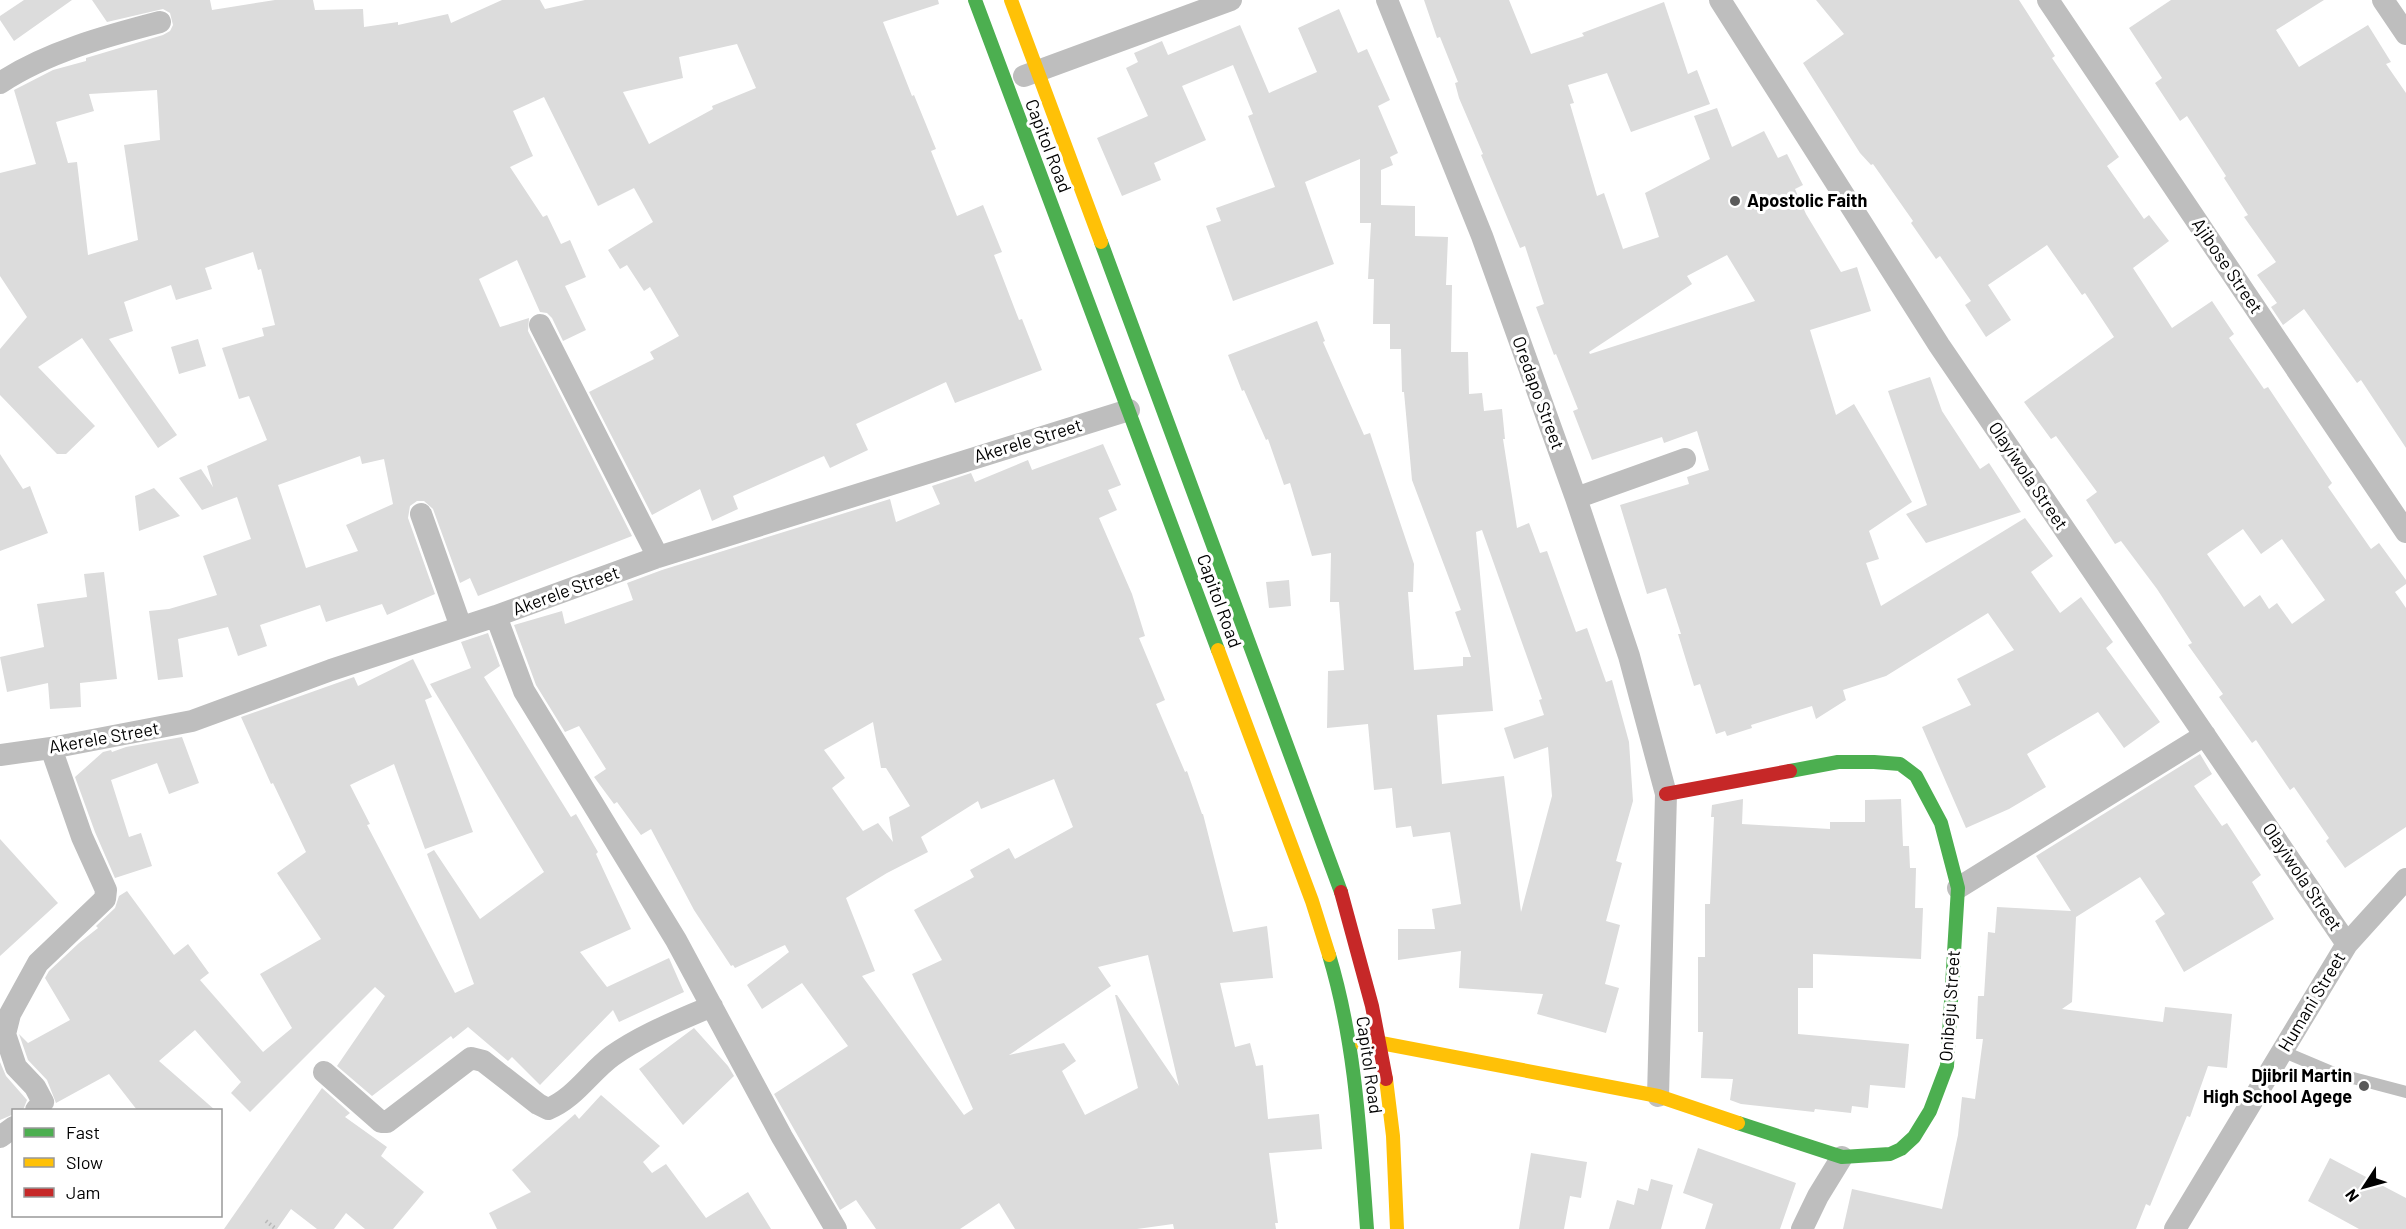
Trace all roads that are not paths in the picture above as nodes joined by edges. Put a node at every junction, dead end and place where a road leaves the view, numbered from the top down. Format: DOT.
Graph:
graph roads {
  1 [pos="975,0"];
  2 [pos="1011,0"];
  3 [pos="1231,0"];
  4 [pos="1387,0"];
  5 [pos="1720,0"];
  6 [pos="2048,0"];
  7 [pos="2383,0"];
  8 [pos="160,22"];
  9 [pos="2406,34"];
  10 [pos="1038,72"];
  11 [pos="1004,82"];
  12 [pos="0,83"];
  13 [pos="540,325"];
  14 [pos="1128,410"];
  15 [pos="1685,459"];
  16 [pos="1576,498"];
  17 [pos="421,514"];
  18 [pos="2406,532"];
  19 [pos="658,557"];
  20 [pos="496,616"];
  21 [pos="461,627"];
  22 [pos="2205,735"];
  23 [pos="51,748"];
  24 [pos="0,755"];
  25 [pos="1666,795"];
  26 [pos="2406,879"];
  27 [pos="1958,888"];
  28 [pos="2347,944"];
  29 [pos="712,1006"];
  30 [pos="1381,1043"];
  31 [pos="1348,1044"];
  32 [pos="2282,1051"];
  33 [pos="324,1072"];
  34 [pos="2406,1092"];
  35 [pos="1658,1096"];
  36 [pos="37,1109"];
  37 [pos="12,1128"];
  38 [pos="0,1137"];
  39 [pos="1842,1156"];
  40 [pos="836,1229"];
  41 [pos="1367,1229"];
  42 [pos="1397,1229"];
  43 [pos="1802,1229"];
  44 [pos="2175,1229"];
  1 -- 11 [label="main road, Capitol Road"];
  2 -- 10 [label="main road, Capitol Road"];
  3 -- 10 [label="street"];
  4 -- 16 [label="street, Oredapo Street"];
  5 -- 22 [label="street, Olayiwola Street"];
  6 -- 18 [label="street, Ajibose Street"];
  7 -- 9 [label="street"];
  8 -- 12 [label="street"];
  10 -- 11 [label="street"];
  10 -- 30 [label="main road, Capitol Road"];
  11 -- 14 [label="main road, Capitol Road"];
  13 -- 19 [label="street"];
  14 -- 19 [label="street, Akerele Street"];
  14 -- 31 [label="main road, Capitol Road"];
  15 -- 16 [label="street"];
  16 -- 25 [label="street, Oredapo Street"];
  17 -- 21 [label="street"];
  19 -- 20 [label="street, Akerele Street"];
  20 -- 21 [label="street, Akerele Street"];
  20 -- 29 [label="street"];
  21 -- 23 [label="street, Akerele Street"];
  22 -- 27 [label="street"];
  22 -- 28 [label="street, Olayiwola Street"];
  23 -- 24 [label="street, Akerele Street"];
  23 -- 36 [label="street"];
  25 -- 27 [label="main road, Onibeju Street"];
  25 -- 35 [label="street, Oredapo Street"];
  26 -- 28 [label="street, Humani Street"];
  27 -- 39 [label="main road, Onibeju Street"];
  28 -- 32 [label="street, Humani Street"];
  29 -- 33 [label="street"];
  29 -- 40 [label="street"];
  30 -- 31 [label="main road"];
  30 -- 35 [label="main road"];
  30 -- 42 [label="main road, Capitol Road"];
  31 -- 41 [label="main road, Capitol Road"];
  32 -- 34 [label="lane"];
  32 -- 44 [label="street, Humani Street"];
  35 -- 39 [label="main road"];
  37 -- 38 [label="street"];
  39 -- 43 [label="street"];
}
